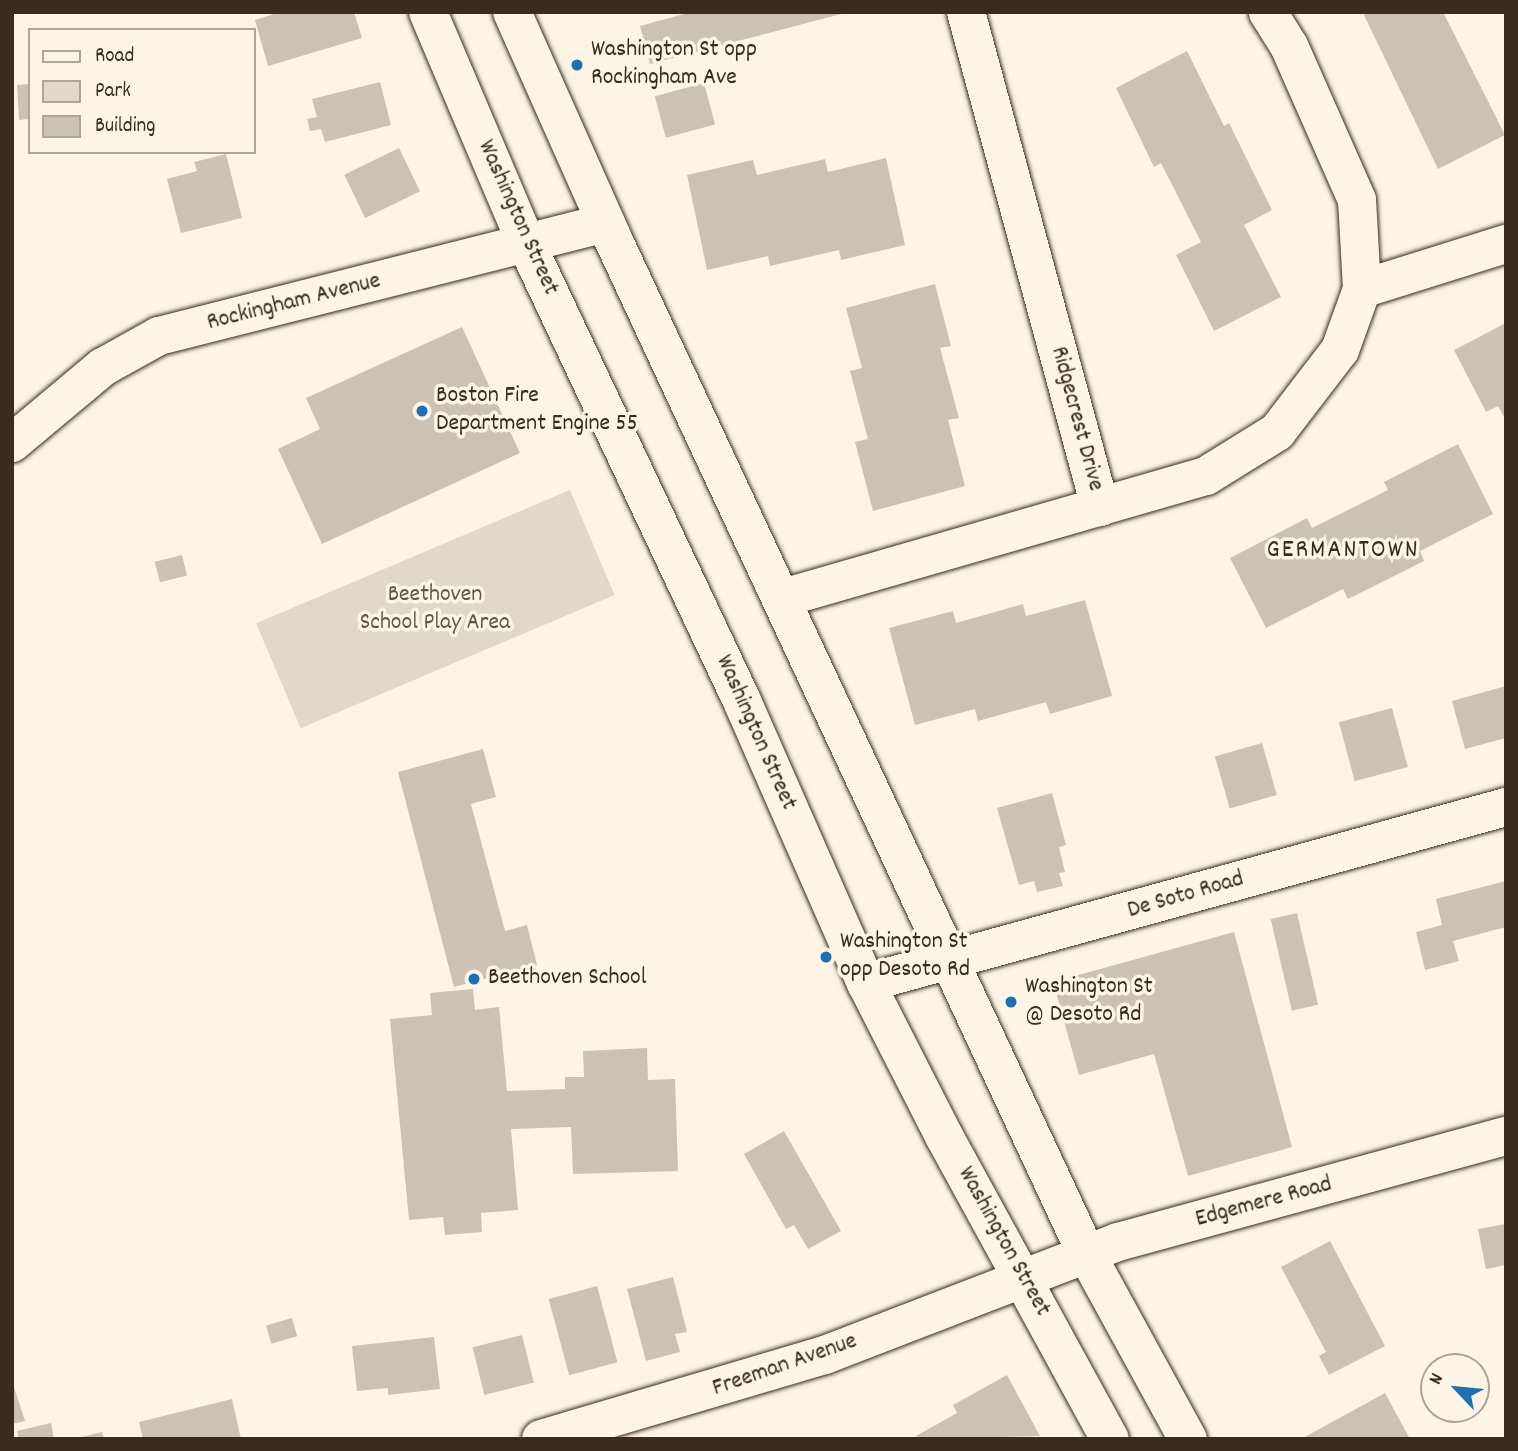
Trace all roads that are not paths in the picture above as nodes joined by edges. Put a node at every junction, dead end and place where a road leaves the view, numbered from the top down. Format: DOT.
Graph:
graph roads {
  1 [pos="428,12"];
  2 [pos="512,12"];
  3 [pos="966,12"];
  4 [pos="1268,12"];
  5 [pos="606,223"];
  6 [pos="526,243"];
  7 [pos="1506,244"];
  8 [pos="1362,289"];
  9 [pos="12,443"];
  10 [pos="1100,507"];
  11 [pos="783,598"];
  12 [pos="1506,807"];
  13 [pos="952,961"];
  14 [pos="866,983"];
  15 [pos="1506,1136"];
  16 [pos="1086,1253"];
  17 [pos="1024,1276"];
  18 [pos="541,1439"];
  19 [pos="1110,1439"];
  20 [pos="1188,1439"];
  1 -- 6 [label="street, Washington Street"];
  2 -- 5 [label="street"];
  3 -- 10 [label="street, Ridgecrest Drive"];
  4 -- 8 [label="street"];
  5 -- 6 [label="street, Rockingham Avenue"];
  5 -- 11 [label="street"];
  6 -- 9 [label="street, Rockingham Avenue"];
  6 -- 14 [label="street, Washington Street"];
  7 -- 8 [label="street"];
  8 -- 10 [label="street"];
  10 -- 11 [label="street, Ridgecrest Drive"];
  11 -- 13 [label="street"];
  12 -- 13 [label="street, De Soto Road"];
  13 -- 14 [label="street, De Soto Road"];
  13 -- 16 [label="street"];
  14 -- 17 [label="street, Washington Street"];
  15 -- 16 [label="street, Edgemere Road"];
  16 -- 17 [label="street, Edgemere Road"];
  16 -- 20 [label="street"];
  17 -- 18 [label="street, Freeman Avenue"];
  17 -- 19 [label="street, Washington Street"];
}
